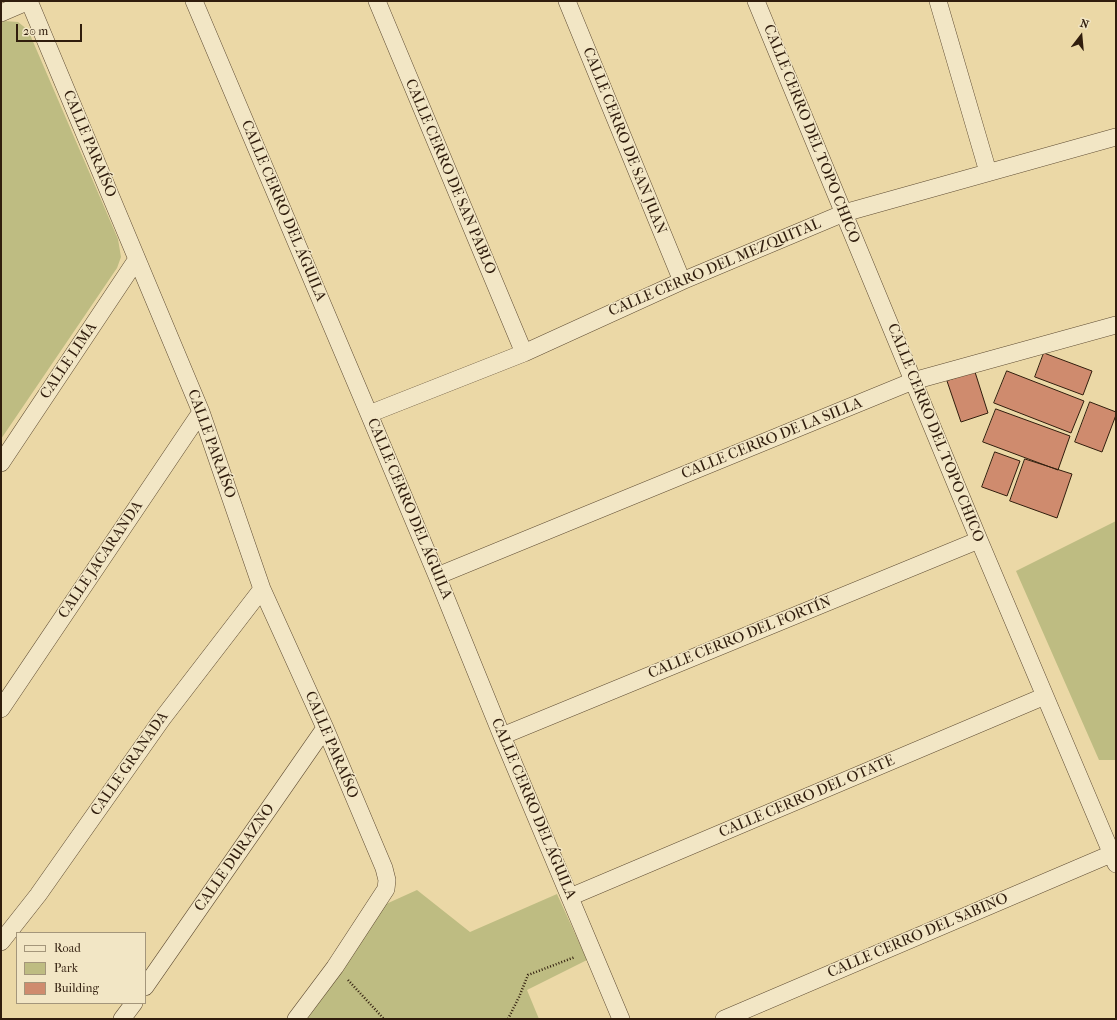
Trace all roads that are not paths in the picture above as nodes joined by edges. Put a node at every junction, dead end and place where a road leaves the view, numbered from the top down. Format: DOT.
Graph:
graph roads {
  1 [pos="29,1"];
  2 [pos="194,1"];
  3 [pos="377,1"];
  4 [pos="567,1"];
  5 [pos="756,1"];
  6 [pos="938,1"];
  7 [pos="1,13"];
  8 [pos="1116,137"];
  9 [pos="988,172"];
  10 [pos="844,213"];
  11 [pos="137,259"];
  12 [pos="682,281"];
  13 [pos="1116,326"];
  14 [pos="524,353"];
  15 [pos="913,381"];
  16 [pos="201,412"];
  17 [pos="369,414"];
  18 [pos="1,463"];
  19 [pos="979,540"];
  20 [pos="437,576"];
  21 [pos="262,589"];
  22 [pos="1045,696"];
  23 [pos="1,708"];
  24 [pos="325,728"];
  25 [pos="502,736"];
  26 [pos="1114,859"];
  27 [pos="570,897"];
  28 [pos="1,942"];
  29 [pos="146,986"];
  30 [pos="133,1004"];
  31 [pos="122,1019"];
  32 [pos="296,1019"];
  33 [pos="621,1019"];
  34 [pos="724,1019"];
  1 -- 7 [label="street"];
  1 -- 11 [label="street, CALLE PARAÍSO"];
  2 -- 17 [label="street, CALLE CERRO DEL ÁGUILA"];
  3 -- 14 [label="street, CALLE CERRO DE SAN PABLO"];
  4 -- 12 [label="street, CALLE CERRO DE SAN JUAN"];
  5 -- 10 [label="street, CALLE CERRO DEL TOPO CHICO"];
  6 -- 9 [label="street"];
  8 -- 9 [label="street, CALLE CERRO DEL MEZQUITAL"];
  9 -- 10 [label="street, CALLE CERRO DEL MEZQUITAL"];
  10 -- 12 [label="street, CALLE CERRO DEL MEZQUITAL"];
  10 -- 15 [label="street, CALLE CERRO DEL TOPO CHICO"];
  11 -- 16 [label="street, CALLE PARAÍSO"];
  11 -- 18 [label="street, CALLE LIMA"];
  12 -- 14 [label="street, CALLE CERRO DEL MEZQUITAL"];
  13 -- 15 [label="street, CALLE CERRO DE LA SILLA"];
  14 -- 17 [label="street, CALLE CERRO DEL MEZQUITAL"];
  15 -- 19 [label="street, CALLE CERRO DEL TOPO CHICO"];
  15 -- 20 [label="street, CALLE CERRO DE LA SILLA"];
  16 -- 21 [label="street, CALLE PARAÍSO"];
  16 -- 23 [label="street, CALLE JACARANDA"];
  17 -- 20 [label="street, CALLE CERRO DEL ÁGUILA"];
  19 -- 22 [label="street, CALLE CERRO DEL TOPO CHICO"];
  19 -- 25 [label="street, CALLE CERRO DEL FORTÍN"];
  20 -- 25 [label="street, CALLE CERRO DEL ÁGUILA"];
  21 -- 24 [label="street, CALLE PARAÍSO"];
  21 -- 28 [label="street, CALLE GRANADA"];
  22 -- 26 [label="street, CALLE CERRO DEL TOPO CHICO"];
  22 -- 27 [label="street, CALLE CERRO DEL OTATE"];
  24 -- 29 [label="street, CALLE DURAZNO"];
  24 -- 32 [label="street, CALLE PARAÍSO"];
  25 -- 27 [label="street, CALLE CERRO DEL ÁGUILA"];
  26 -- 34 [label="street, CALLE CERRO DEL SABINO"];
  27 -- 33 [label="street, CALLE CERRO DEL ÁGUILA"];
  30 -- 31 [label="street"];
}
